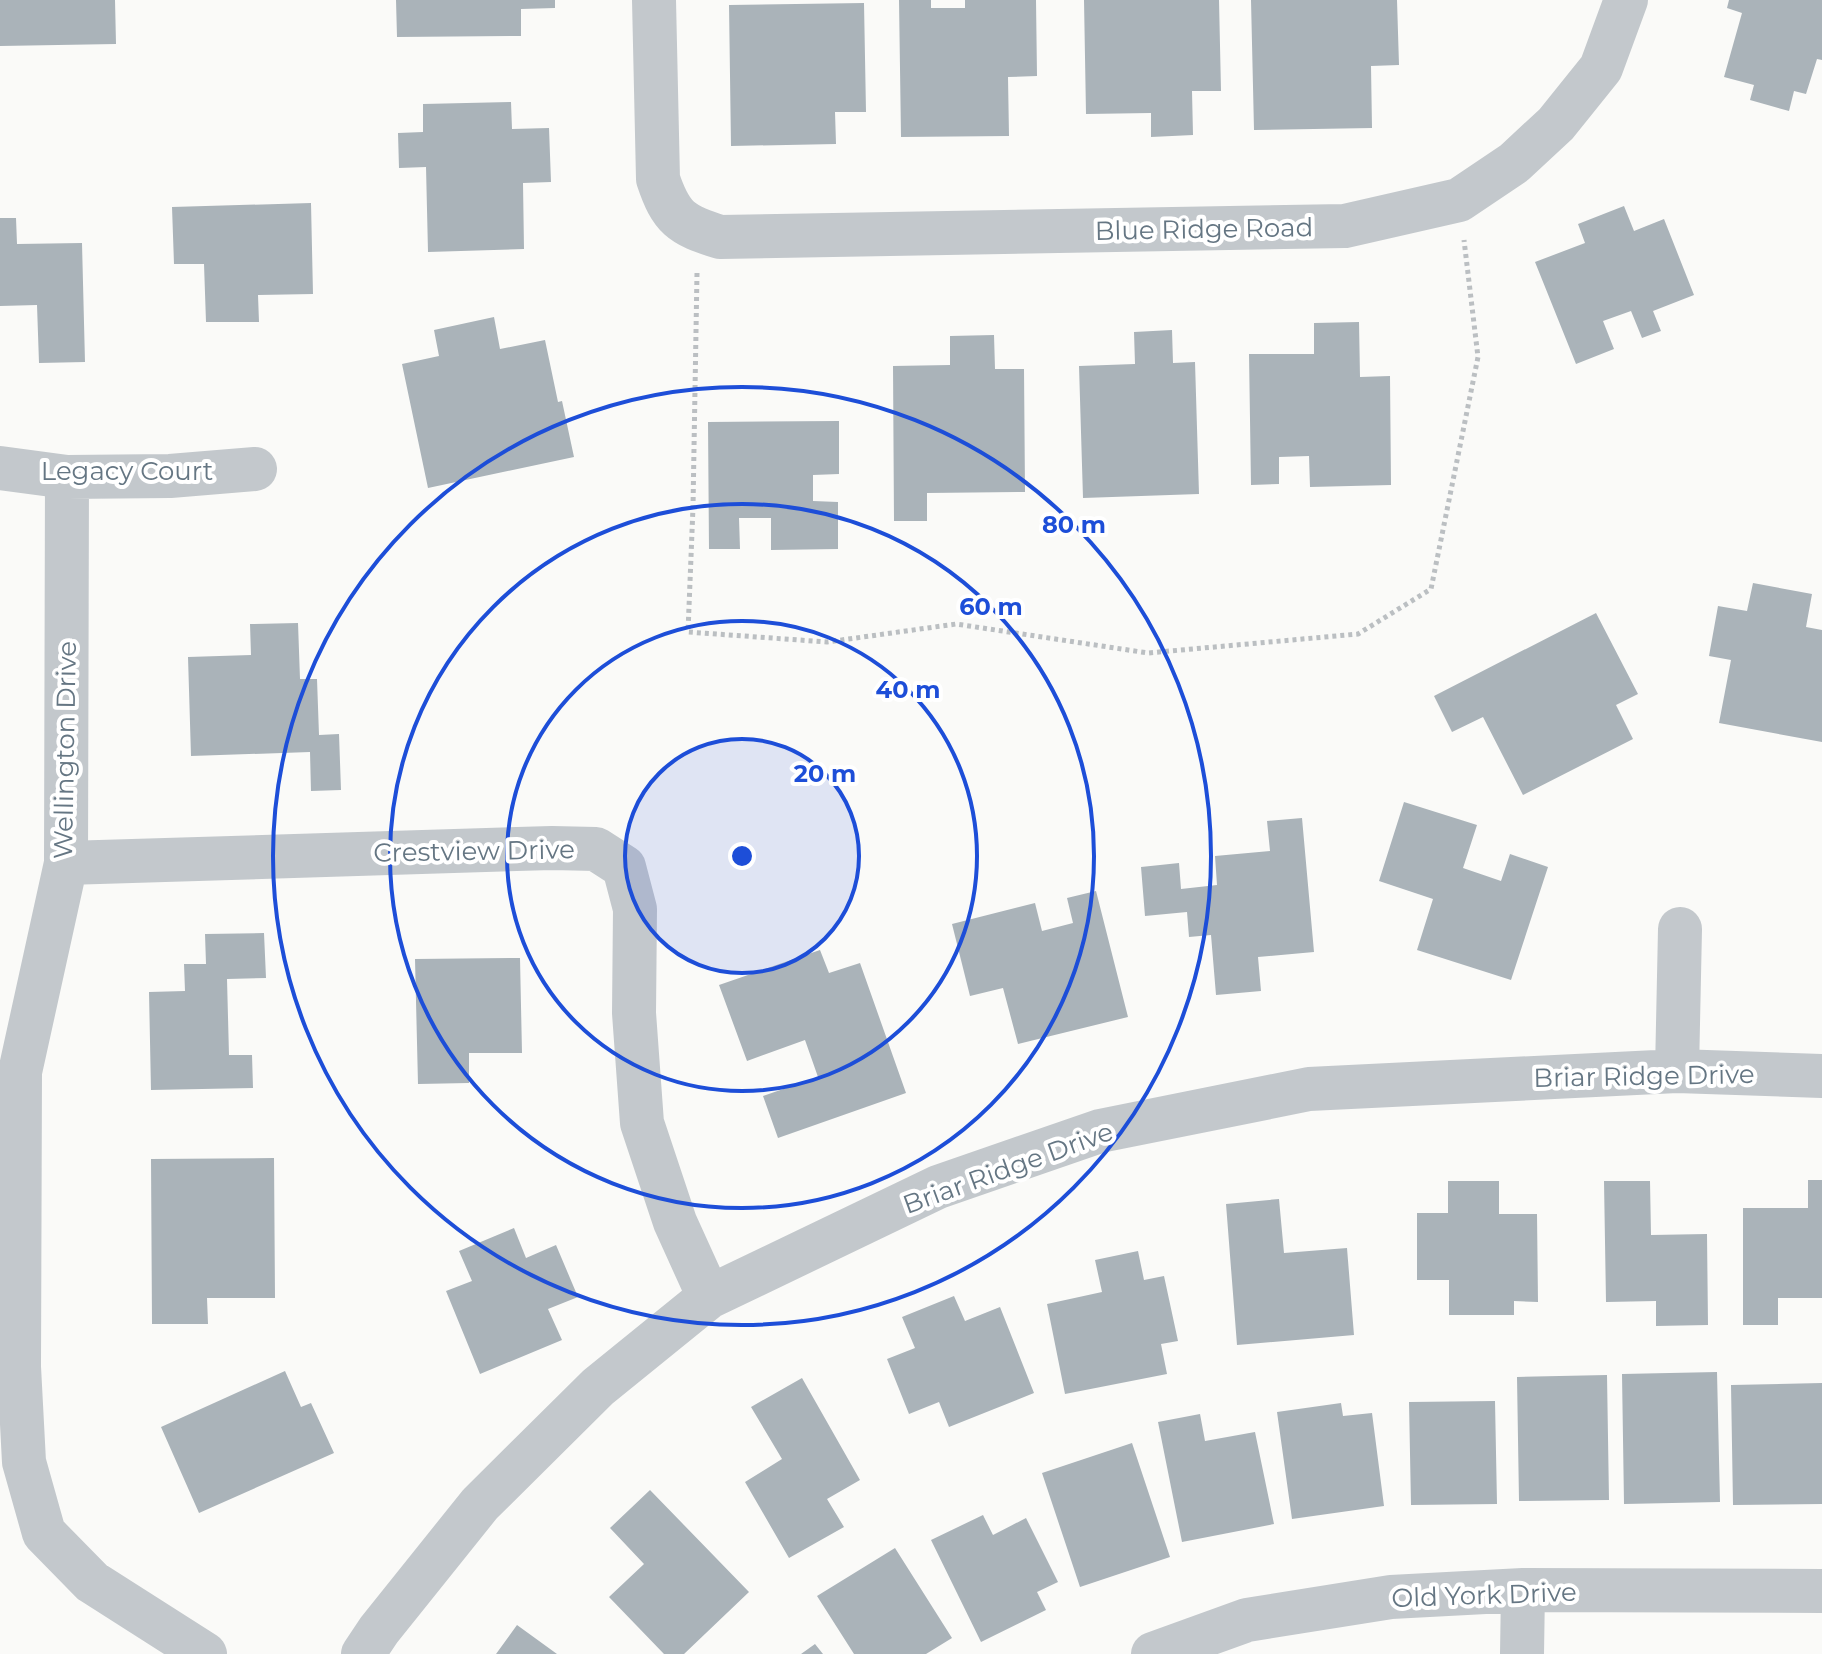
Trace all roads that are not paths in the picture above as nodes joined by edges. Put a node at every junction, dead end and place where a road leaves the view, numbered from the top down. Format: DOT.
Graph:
graph roads {
  1 [pos="654,0"];
  2 [pos="1626,0"];
  3 [pos="0,468"];
  4 [pos="255,469"];
  5 [pos="67,477"];
  6 [pos="66,863"];
  7 [pos="1680,929"];
  8 [pos="1677,1071"];
  9 [pos="1822,1076"];
  10 [pos="709,1297"];
  11 [pos="1523,1590"];
  12 [pos="1822,1591"];
  13 [pos="205,1654"];
  14 [pos="363,1654"];
  15 [pos="1153,1654"];
  16 [pos="1522,1654"];
  1 -- 2 [label="street, Blue Ridge Road"];
  3 -- 5 [label="street, Legacy Court"];
  4 -- 5 [label="street, Legacy Court"];
  5 -- 6 [label="street, Wellington Drive"];
  6 -- 10 [label="street, Crestview Drive"];
  6 -- 13 [label="street, Wellington Drive"];
  7 -- 8 [label="street"];
  8 -- 9 [label="street, Briar Ridge Drive"];
  8 -- 10 [label="street, Briar Ridge Drive"];
  10 -- 14 [label="street, Briar Ridge Drive"];
  11 -- 12 [label="street, Old York Drive"];
  11 -- 15 [label="street, Old York Drive"];
  11 -- 16 [label="street"];
}
